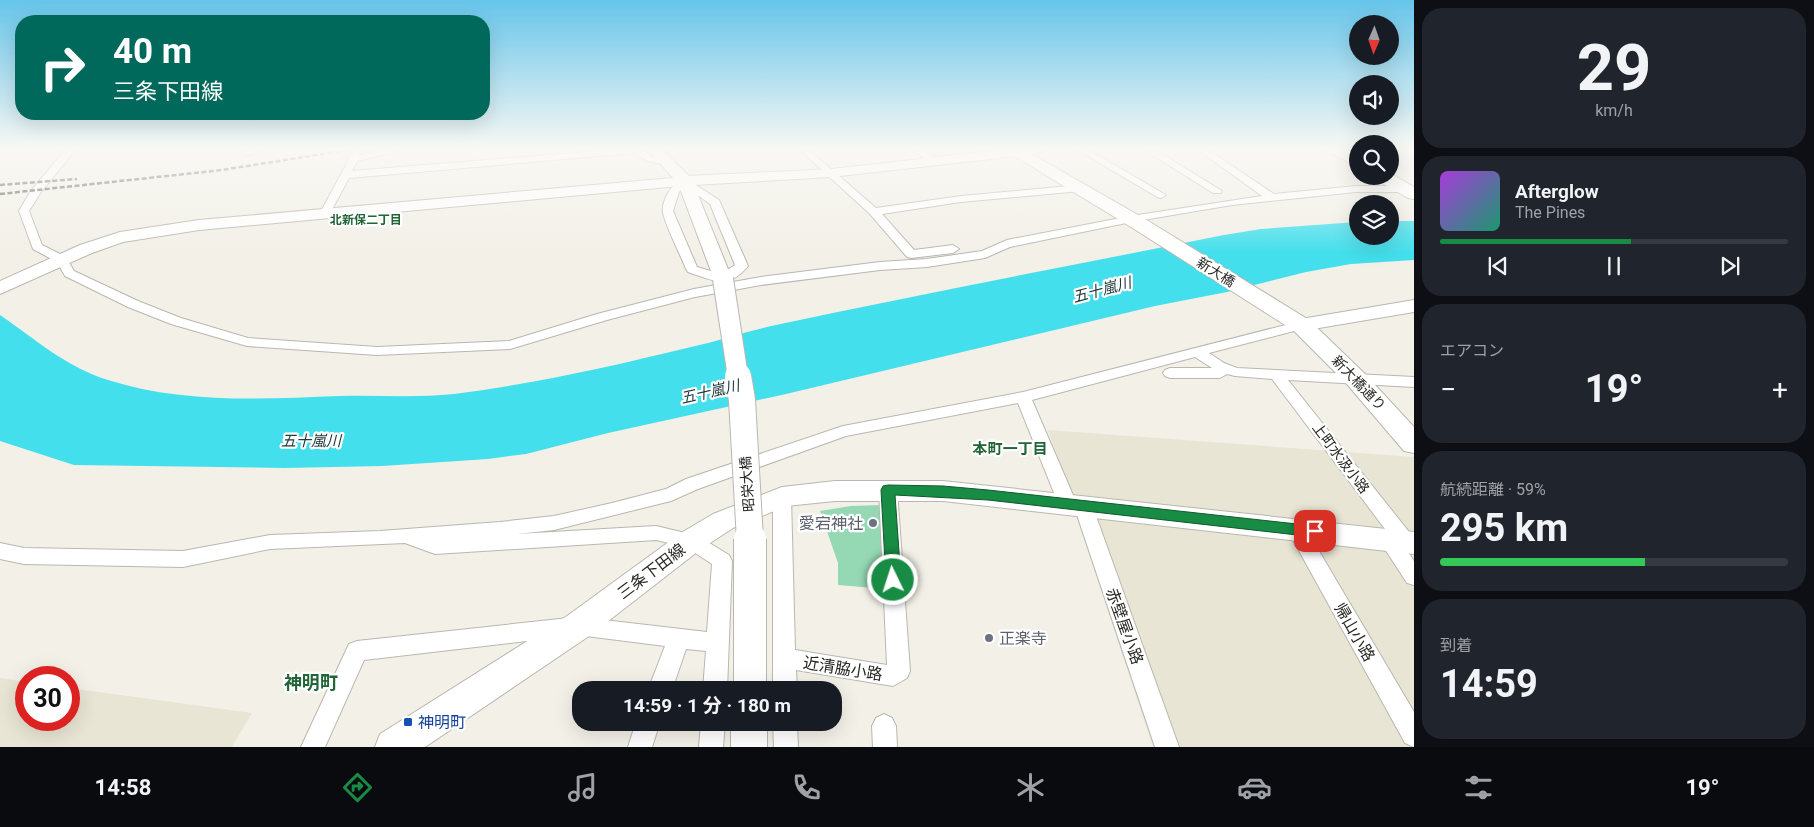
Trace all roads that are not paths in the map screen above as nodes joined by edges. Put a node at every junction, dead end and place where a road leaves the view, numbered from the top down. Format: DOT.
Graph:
graph roads {
  1 [pos="42,184"];
  2 [pos="341,184"];
  3 [pos="653,184"];
  4 [pos="682,184"];
  5 [pos="686,184"];
  6 [pos="843,184"];
  7 [pos="1073,184"];
  8 [pos="1142,184"];
  9 [pos="1206,184"];
  10 [pos="1253,184"];
  11 [pos="1399,184"];
  12 [pos="1080,188"];
  13 [pos="1218,191"];
  14 [pos="1412,191"];
  15 [pos="1161,195"];
  16 [pos="1271,196"];
  17 [pos="874,212"];
  18 [pos="324,213"];
  19 [pos="1134,221"];
  20 [pos="1007,244"];
  21 [pos="62,260"];
  22 [pos="723,279"];
  23 [pos="4,286"];
  24 [pos="1414,306"];
  25 [pos="1298,322"];
  26 [pos="1195,351"];
  27 [pos="1219,366"];
  28 [pos="1170,373"];
  29 [pos="1276,374"];
  30 [pos="1355,378"];
  31 [pos="1414,382"];
  32 [pos="1023,397"];
  33 [pos="1414,444"];
  34 [pos="888,490"];
  35 [pos="782,497"];
  36 [pos="1075,504"];
  37 [pos="1296,529"];
  38 [pos="406,536"];
  39 [pos="691,541"];
  40 [pos="1403,541"];
  41 [pos="0,551"];
  42 [pos="1414,577"];
  43 [pos="578,626"];
  44 [pos="678,639"];
  45 [pos="717,644"];
  46 [pos="784,658"];
  47 [pos="663,681"];
  48 [pos="715,681"];
  49 [pos="750,681"];
  50 [pos="785,681"];
  51 [pos="645,731"];
  52 [pos="712,731"];
  53 [pos="749,731"];
  54 [pos="785,731"];
  55 [pos="1414,735"];
  56 [pos="313,747"];
  57 [pos="393,747"];
  58 [pos="640,747"];
  59 [pos="711,747"];
  60 [pos="749,747"];
  61 [pos="786,747"];
  62 [pos="1167,747"];
  1 -- 21 [label="street"];
  2 -- 18 [label="street"];
  3 -- 18 [label="street"];
  4 -- 22 [label="street"];
  5 -- 22 [label="street, 昭栄大橋"];
  6 -- 17 [label="street"];
  7 -- 12 [label="main road, 新大橋"];
  8 -- 15 [label="street"];
  9 -- 13 [label="street"];
  10 -- 16 [label="street"];
  11 -- 14 [label="main road"];
  12 -- 17 [label="street"];
  12 -- 19 [label="main road, 新大橋"];
  14 -- 16 [label="street"];
  16 -- 19 [label="street"];
  17 -- 20 [label="street"];
  18 -- 21 [label="street"];
  19 -- 20 [label="street"];
  19 -- 25 [label="main road, 新大橋"];
  20 -- 21 [label="street"];
  21 -- 23 [label="street"];
  22 -- 49 [label="street, 昭栄大橋, bridge"];
  24 -- 25 [label="street"];
  25 -- 26 [label="street"];
  25 -- 30 [label="main road, 新大橋通り"];
  26 -- 27 [label="street"];
  26 -- 32 [label="street"];
  27 -- 28 [label="street"];
  27 -- 29 [label="street"];
  29 -- 30 [label="street"];
  29 -- 40 [label="street, 上町水汲小路"];
  30 -- 31 [label="street"];
  30 -- 33 [label="main road, 新大橋通り"];
  32 -- 36 [label="street, 赤壁屋小路"];
  32 -- 38 [label="street"];
  34 -- 35 [label="street, 三条下田線"];
  34 -- 36 [label="street, 三条下田線"];
  34 -- 46 [label="street, 近清脇小路"];
  35 -- 39 [label="street, 三条下田線"];
  35 -- 46 [label="street"];
  36 -- 37 [label="street, 三条下田線"];
  36 -- 62 [label="street, 赤壁屋小路"];
  37 -- 40 [label="street, 三条下田線"];
  37 -- 55 [label="street, 帰山小路"];
  38 -- 39 [label="street"];
  38 -- 41 [label="street"];
  39 -- 43 [label="street, 三条下田線"];
  39 -- 45 [label="street"];
  40 -- 42 [label="street, 上町水汲小路"];
  43 -- 44 [label="street"];
  43 -- 56 [label="street"];
  43 -- 57 [label="street, 三条下田線"];
  44 -- 45 [label="street"];
  44 -- 47 [label="street"];
  45 -- 48 [label="street"];
  46 -- 50 [label="street"];
  51 -- 58 [label="street"];
  52 -- 59 [label="street"];
  53 -- 60 [label="street"];
  54 -- 61 [label="street"];
}
